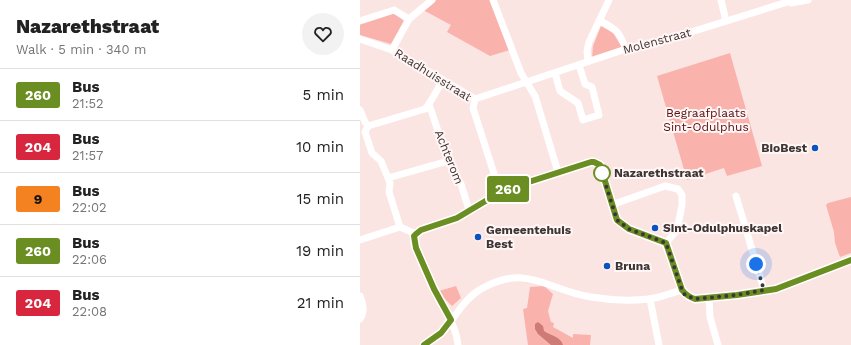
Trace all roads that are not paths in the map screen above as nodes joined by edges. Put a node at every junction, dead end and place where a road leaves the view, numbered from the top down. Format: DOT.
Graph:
graph roads {
  1 [pos="432,0"];
  2 [pos="493,0"];
  3 [pos="609,0"];
  4 [pos="721,0"];
  5 [pos="808,0"];
  6 [pos="791,1"];
  7 [pos="409,20"];
  8 [pos="360,21"];
  9 [pos="600,21"];
  10 [pos="726,21"];
  11 [pos="360,39"];
  12 [pos="626,49"];
  13 [pos="392,50"];
  14 [pos="588,61"];
  15 [pos="579,65"];
  16 [pos="555,73"];
  17 [pos="443,80"];
  18 [pos="526,81"];
  19 [pos="474,99"];
  20 [pos="430,104"];
  21 [pos="360,110"];
  22 [pos="368,126"];
  23 [pos="448,161"];
  24 [pos="558,172"];
  25 [pos="388,178"];
  26 [pos="504,190"];
  27 [pos="736,196"];
  28 [pos="612,206"];
  29 [pos="470,210"];
  30 [pos="400,227"];
  31 [pos="416,234"];
  32 [pos="360,240"];
  33 [pos="666,243"];
  34 [pos="851,260"];
  35 [pos="682,290"];
  36 [pos="764,290"];
  37 [pos="360,296"];
  38 [pos="709,297"];
  39 [pos="650,299"];
  40 [pos="360,319"];
  41 [pos="451,320"];
  42 [pos="424,345"];
  43 [pos="458,345"];
  44 [pos="659,345"];
  45 [pos="718,345"];
  1 -- 7 [label="street"];
  2 -- 18 [label="street"];
  3 -- 9 [label="street"];
  4 -- 10 [label="street"];
  5 -- 6 [label="street, Molenstraat"];
  6 -- 10 [label="street, Molenstraat"];
  7 -- 8 [label="street"];
  7 -- 13 [label="street"];
  9 -- 12 [label="street"];
  9 -- 14 [label="street"];
  10 -- 12 [label="street, Molenstraat"];
  11 -- 13 [label="street, Raadhuisstraat"];
  12 -- 14 [label="street, Molenstraat"];
  13 -- 17 [label="street, Raadhuisstraat"];
  14 -- 15 [label="street, Molenstraat"];
  15 -- 16 [label="street, Molenstraat"];
  15 -- 16 [label="street"];
  16 -- 18 [label="street, Molenstraat"];
  17 -- 19 [label="street, Raadhuisstraat"];
  17 -- 20 [label="street"];
  18 -- 19 [label="street, Molenstraat"];
  18 -- 24 [label="street"];
  19 -- 26 [label="street, Raadhuisstraat"];
  20 -- 22 [label="street"];
  20 -- 23 [label="street, Achterom"];
  21 -- 22 [label="street"];
  22 -- 25 [label="street"];
  23 -- 25 [label="street"];
  23 -- 29 [label="street, Achterom"];
  24 -- 26 [label="street"];
  24 -- 28 [label="street"];
  25 -- 30 [label="street"];
  26 -- 29 [label="street"];
  27 -- 36 [label="street"];
  28 -- 33 [label="street"];
  28 -- 33 [label="street"];
  29 -- 31 [label="street"];
  30 -- 31 [label="street"];
  30 -- 32 [label="street"];
  31 -- 41 [label="street"];
  33 -- 35 [label="street"];
  34 -- 36 [label="street"];
  35 -- 38 [label="street"];
  35 -- 39 [label="street"];
  36 -- 38 [label="street"];
  37 -- 40 [label="street"];
  38 -- 45 [label="street"];
  39 -- 41 [label="street"];
  39 -- 44 [label="street"];
  41 -- 42 [label="street"];
  41 -- 43 [label="street"];
}
